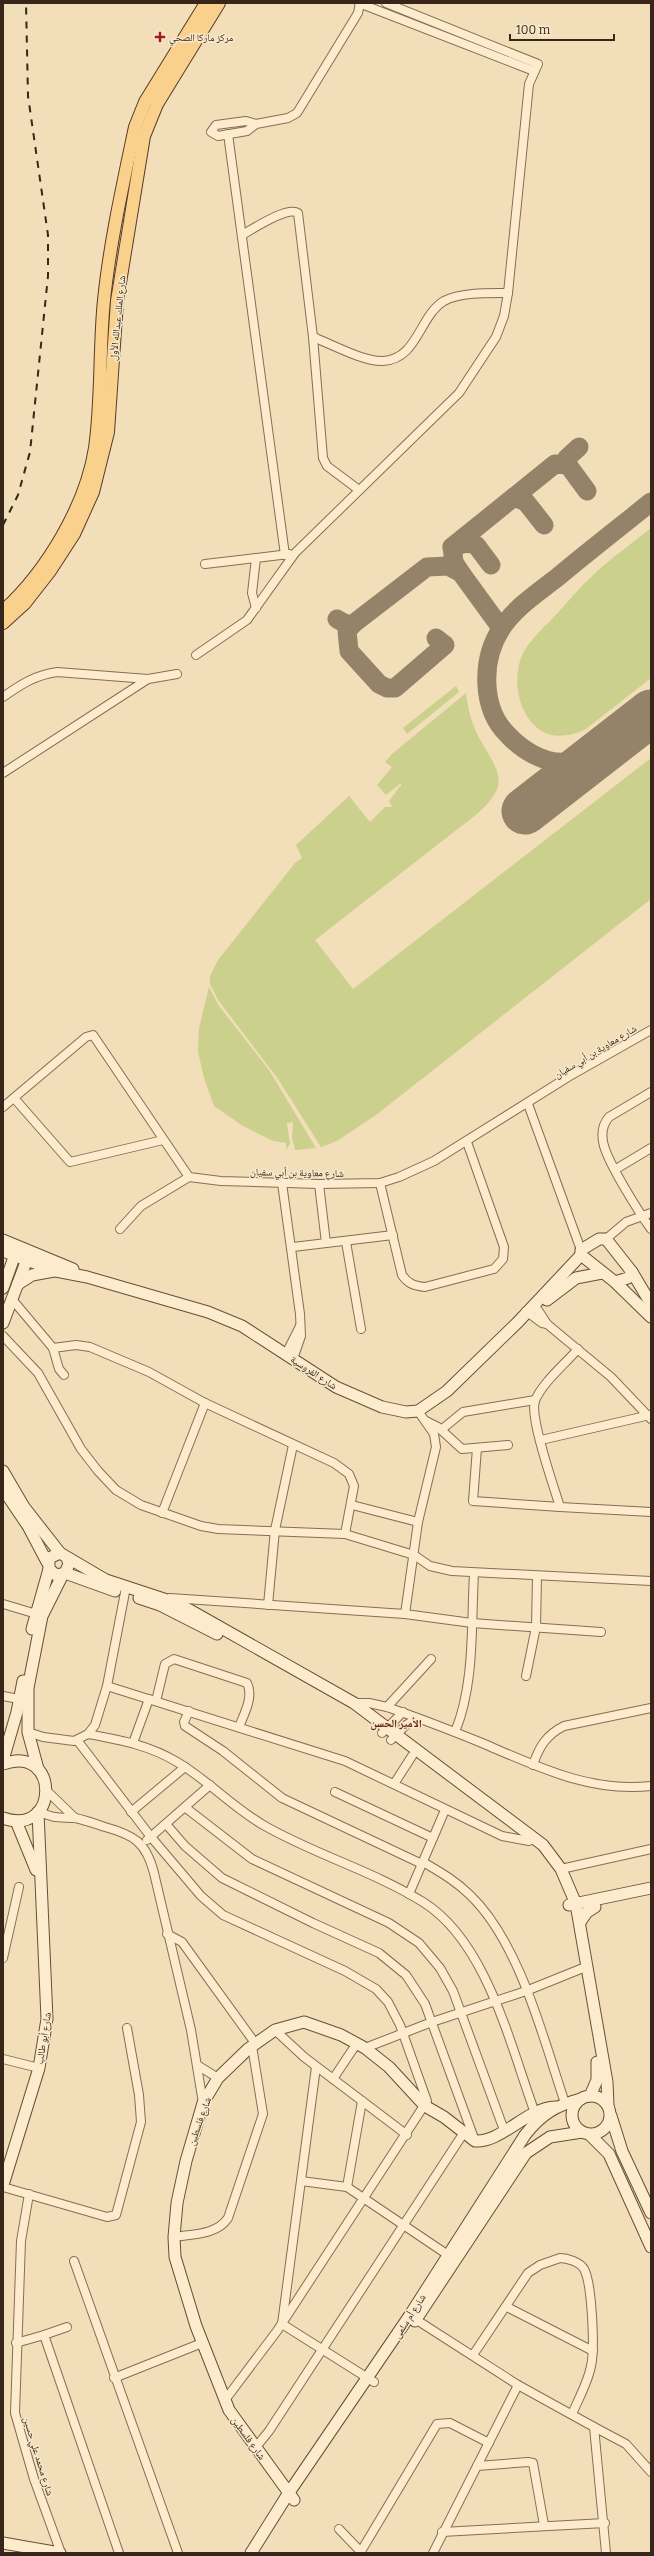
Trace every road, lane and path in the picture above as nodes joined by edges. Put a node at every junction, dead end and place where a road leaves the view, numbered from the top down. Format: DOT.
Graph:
graph roads {
  1 [pos="206,3"];
  2 [pos="219,3"];
  3 [pos="386,3"];
  4 [pos="363,4"];
  5 [pos="536,67"];
  6 [pos="256,124"];
  7 [pos="228,134"];
  8 [pos="242,235"];
  9 [pos="508,293"];
  10 [pos="313,337"];
  11 [pos="359,490"];
  12 [pos="295,553"];
  13 [pos="285,555"];
  14 [pos="256,558"];
  15 [pos="205,564"];
  16 [pos="256,608"];
  17 [pos="3,611"];
  18 [pos="3,624"];
  19 [pos="196,655"];
  20 [pos="177,674"];
  21 [pos="148,679"];
  22 [pos="3,697"];
  23 [pos="3,773"];
  24 [pos="651,1030"];
  25 [pos="651,1092"];
  26 [pos="14,1098"];
  27 [pos="528,1104"];
  28 [pos="3,1107"];
  29 [pos="163,1140"];
  30 [pos="467,1142"];
  31 [pos="651,1148"];
  32 [pos="616,1169"];
  33 [pos="189,1176"];
  34 [pos="282,1182"];
  35 [pos="380,1183"];
  36 [pos="320,1184"];
  37 [pos="651,1213"];
  38 [pos="642,1217"];
  39 [pos="120,1229"];
  40 [pos="651,1229"];
  41 [pos="393,1235"];
  42 [pos="606,1239"];
  43 [pos="3,1240"];
  44 [pos="346,1242"];
  45 [pos="326,1243"];
  46 [pos="293,1247"];
  47 [pos="3,1251"];
  48 [pos="16,1251"];
  49 [pos="581,1252"];
  50 [pos="28,1256"];
  51 [pos="56,1271"];
  52 [pos="602,1272"];
  53 [pos="632,1272"];
  54 [pos="87,1277"];
  55 [pos="615,1282"];
  56 [pos="18,1284"];
  57 [pos="3,1288"];
  58 [pos="11,1298"];
  59 [pos="651,1304"];
  60 [pos="532,1310"];
  61 [pos="651,1317"];
  62 [pos="3,1323"];
  63 [pos="361,1329"];
  64 [pos="3,1336"];
  65 [pos="53,1348"];
  66 [pos="578,1349"];
  67 [pos="290,1356"];
  68 [pos="64,1375"];
  69 [pos="536,1400"];
  70 [pos="205,1403"];
  71 [pos="418,1411"];
  72 [pos="650,1416"];
  73 [pos="426,1420"];
  74 [pos="441,1430"];
  75 [pos="541,1440"];
  76 [pos="293,1445"];
  77 [pos="508,1445"];
  78 [pos="477,1448"];
  79 [pos="3,1471"];
  80 [pos="3,1489"];
  81 [pos="352,1505"];
  82 [pos="560,1507"];
  83 [pos="651,1512"];
  84 [pos="162,1513"];
  85 [pos="418,1522"];
  86 [pos="275,1530"];
  87 [pos="344,1534"];
  88 [pos="414,1555"];
  89 [pos="64,1556"];
  90 [pos="48,1566"];
  91 [pos="64,1573"];
  92 [pos="474,1573"];
  93 [pos="537,1576"];
  94 [pos="651,1581"];
  95 [pos="126,1591"];
  96 [pos="163,1597"];
  97 [pos="3,1604"];
  98 [pos="268,1606"];
  99 [pos="39,1614"];
  100 [pos="404,1614"];
  101 [pos="472,1623"];
  102 [pos="536,1628"];
  103 [pos="602,1632"];
  104 [pos="431,1659"];
  105 [pos="526,1676"];
  106 [pos="107,1686"];
  107 [pos="3,1696"];
  108 [pos="23,1700"];
  109 [pos="152,1700"];
  110 [pos="354,1703"];
  111 [pos="387,1707"];
  112 [pos="651,1708"];
  113 [pos="189,1711"];
  114 [pos="403,1712"];
  115 [pos="417,1718"];
  116 [pos="239,1727"];
  117 [pos="28,1732"];
  118 [pos="454,1732"];
  119 [pos="88,1734"];
  120 [pos="389,1734"];
  121 [pos="43,1737"];
  122 [pos="77,1740"];
  123 [pos="132,1743"];
  124 [pos="30,1745"];
  125 [pos="412,1756"];
  126 [pos="3,1760"];
  127 [pos="3,1764"];
  128 [pos="533,1765"];
  129 [pos="185,1767"];
  130 [pos="38,1769"];
  131 [pos="394,1784"];
  132 [pos="210,1785"];
  133 [pos="651,1786"];
  134 [pos="47,1791"];
  135 [pos="335,1792"];
  136 [pos="186,1808"];
  137 [pos="445,1810"];
  138 [pos="39,1812"];
  139 [pos="131,1812"];
  140 [pos="75,1818"];
  141 [pos="9,1821"];
  142 [pos="166,1824"];
  143 [pos="150,1837"];
  144 [pos="433,1838"];
  145 [pos="529,1841"];
  146 [pos="142,1845"];
  147 [pos="651,1849"];
  148 [pos="422,1863"];
  149 [pos="561,1869"];
  150 [pos="40,1886"];
  151 [pos="19,1887"];
  152 [pos="571,1887"];
  153 [pos="651,1888"];
  154 [pos="651,1893"];
  155 [pos="409,1894"];
  156 [pos="597,1903"];
  157 [pos="574,1908"];
  158 [pos="580,1922"];
  159 [pos="167,1934"];
  160 [pos="3,1958"];
  161 [pos="584,1967"];
  162 [pos="526,1991"];
  163 [pos="494,2002"];
  164 [pos="462,2012"];
  165 [pos="432,2022"];
  166 [pos="127,2028"];
  167 [pos="275,2030"];
  168 [pos="403,2032"];
  169 [pos="253,2045"];
  170 [pos="361,2045"];
  171 [pos="3,2059"];
  172 [pos="197,2065"];
  173 [pos="316,2067"];
  174 [pos="39,2068"];
  175 [pos="218,2078"];
  176 [pos="333,2079"];
  177 [pos="586,2097"];
  178 [pos="362,2101"];
  179 [pos="203,2103"];
  180 [pos="560,2105"];
  181 [pos="425,2106"];
  182 [pos="609,2110"];
  183 [pos="535,2113"];
  184 [pos="504,2130"];
  185 [pos="586,2133"];
  186 [pos="463,2134"];
  187 [pos="407,2135"];
  188 [pos="475,2141"];
  189 [pos="301,2181"];
  190 [pos="3,2186"];
  191 [pos="347,2187"];
  192 [pos="29,2194"];
  193 [pos="364,2198"];
  194 [pos="651,2213"];
  195 [pos="404,2226"];
  196 [pos="174,2237"];
  197 [pos="651,2246"];
  198 [pos="448,2255"];
  199 [pos="74,2261"];
  200 [pos="506,2307"];
  201 [pos="413,2317"];
  202 [pos="282,2324"];
  203 [pos="67,2326"];
  204 [pos="44,2335"];
  205 [pos="16,2343"];
  206 [pos="202,2343"];
  207 [pos="322,2350"];
  208 [pos="593,2350"];
  209 [pos="473,2355"];
  210 [pos="114,2378"];
  211 [pos="370,2380"];
  212 [pos="518,2385"];
  213 [pos="225,2400"];
  214 [pos="572,2414"];
  215 [pos="594,2428"];
  216 [pos="488,2443"];
  217 [pos="256,2447"];
  218 [pos="477,2466"];
  219 [pos="651,2472"];
  220 [pos="293,2494"];
  221 [pos="605,2523"];
  222 [pos="544,2525"];
  223 [pos="339,2529"];
  224 [pos="442,2532"];
  225 [pos="5,2543"];
  226 [pos="361,2552"];
  227 [pos="60,2553"];
  228 [pos="119,2553"];
  229 [pos="178,2553"];
  230 [pos="251,2553"];
  231 [pos="258,2553"];
  232 [pos="433,2553"];
  233 [pos="606,2553"];
  1 -- 17 [label="main road, شارع الملك عبدالله الأول"];
  2 -- 18 [label="main road, شارع الملك عبدالله الأول"];
  3 -- 5 [label="street"];
  4 -- 5 [label="street"];
  4 -- 6 [label="street"];
  5 -- 9 [label="street"];
  6 -- 7 [label="street"];
  6 -- 7 [label="street"];
  7 -- 8 [label="street"];
  8 -- 10 [label="street"];
  8 -- 13 [label="street"];
  9 -- 10 [label="street"];
  9 -- 11 [label="street"];
  10 -- 11 [label="street"];
  11 -- 12 [label="street"];
  12 -- 13 [label="street"];
  12 -- 16 [label="street"];
  13 -- 14 [label="street"];
  14 -- 15 [label="street"];
  14 -- 16 [label="street"];
  16 -- 19 [label="street"];
  20 -- 21 [label="street"];
  21 -- 22 [label="street"];
  21 -- 23 [label="street"];
  24 -- 27 [label="street, شارع معاوية بن أبي سفيان"];
  25 -- 32 [label="street"];
  26 -- 28 [label="street"];
  26 -- 29 [label="street"];
  26 -- 29 [label="street"];
  27 -- 30 [label="street, شارع معاوية بن أبي سفيان"];
  27 -- 49 [label="street"];
  29 -- 33 [label="street"];
  30 -- 35 [label="street, شارع معاوية بن أبي سفيان"];
  30 -- 41 [label="street"];
  31 -- 32 [label="street"];
  32 -- 38 [label="street"];
  33 -- 34 [label="street, شارع معاوية بن أبي سفيان"];
  33 -- 39 [label="street"];
  34 -- 36 [label="street, شارع معاوية بن أبي سفيان"];
  34 -- 46 [label="street"];
  35 -- 36 [label="street, شارع معاوية بن أبي سفيان"];
  35 -- 41 [label="street"];
  36 -- 45 [label="street"];
  37 -- 38 [label="street"];
  38 -- 40 [label="street"];
  38 -- 42 [label="street"];
  41 -- 44 [label="street"];
  42 -- 49 [label="street"];
  42 -- 53 [label="street"];
  43 -- 48 [label="street, شارع الفروسية"];
  44 -- 45 [label="street"];
  44 -- 63 [label="street"];
  45 -- 46 [label="street"];
  46 -- 67 [label="street"];
  47 -- 48 [label="street, شارع الفروسية"];
  48 -- 50 [label="street, شارع الفروسية"];
  48 -- 57 [label="street"];
  49 -- 52 [label="street"];
  49 -- 60 [label="street"];
  50 -- 51 [label="street, شارع الفروسية"];
  50 -- 54 [label="street, شارع الفروسية"];
  50 -- 56 [label="street"];
  51 -- 54 [label="street, شارع الفروسية"];
  51 -- 56 [label="street"];
  52 -- 55 [label="street"];
  52 -- 60 [label="street"];
  53 -- 55 [label="street"];
  53 -- 59 [label="street"];
  54 -- 67 [label="street, شارع الفروسية"];
  55 -- 61 [label="street"];
  56 -- 58 [label="street"];
  58 -- 62 [label="street"];
  58 -- 65 [label="street"];
  60 -- 66 [label="street"];
  60 -- 71 [label="street"];
  64 -- 84 [label="street"];
  65 -- 68 [label="street"];
  65 -- 70 [label="street"];
  66 -- 69 [label="street"];
  66 -- 72 [label="street"];
  67 -- 71 [label="street, شارع الفروسية"];
  69 -- 74 [label="street"];
  69 -- 75 [label="street"];
  70 -- 76 [label="street"];
  70 -- 84 [label="street"];
  71 -- 73 [label="street"];
  72 -- 75 [label="street"];
  73 -- 74 [label="street"];
  73 -- 85 [label="street"];
  74 -- 78 [label="street"];
  75 -- 82 [label="street"];
  76 -- 81 [label="street"];
  76 -- 86 [label="street"];
  77 -- 78 [label="street"];
  78 -- 82 [label="street"];
  79 -- 89 [label="street"];
  80 -- 90 [label="street"];
  81 -- 85 [label="street"];
  81 -- 87 [label="street"];
  82 -- 83 [label="street"];
  84 -- 86 [label="street"];
  85 -- 88 [label="street"];
  86 -- 87 [label="street"];
  86 -- 98 [label="street"];
  87 -- 88 [label="street"];
  88 -- 92 [label="street"];
  88 -- 100 [label="street"];
  89 -- 90 [label="street"];
  89 -- 91 [label="street"];
  89 -- 95 [label="street"];
  90 -- 91 [label="street"];
  90 -- 99 [label="street"];
  91 -- 95 [label="street"];
  91 -- 99 [label="street"];
  92 -- 93 [label="street"];
  92 -- 101 [label="street"];
  93 -- 94 [label="street"];
  93 -- 102 [label="street"];
  95 -- 96 [label="street"];
  95 -- 106 [label="street"];
  95 -- 120 [label="street"];
  96 -- 98 [label="street"];
  96 -- 110 [label="street"];
  97 -- 99 [label="street"];
  98 -- 100 [label="street"];
  99 -- 108 [label="street"];
  100 -- 101 [label="street"];
  101 -- 102 [label="street"];
  101 -- 118 [label="street"];
  102 -- 103 [label="street"];
  102 -- 105 [label="street"];
  104 -- 111 [label="street"];
  106 -- 109 [label="street"];
  106 -- 119 [label="street"];
  107 -- 108 [label="street"];
  108 -- 117 [label="street"];
  108 -- 126 [label="street"];
  109 -- 113 [label="street"];
  109 -- 116 [label="street"];
  109 -- 123 [label="street"];
  110 -- 111 [label="street"];
  110 -- 120 [label="street"];
  111 -- 114 [label="street"];
  112 -- 128 [label="street"];
  113 -- 116 [label="street"];
  113 -- 148 [label="street"];
  114 -- 115 [label="street"];
  114 -- 120 [label="street"];
  115 -- 118 [label="street"];
  115 -- 120 [label="street"];
  116 -- 131 [label="street"];
  117 -- 121 [label="street"];
  117 -- 124 [label="street"];
  118 -- 128 [label="street"];
  119 -- 122 [label="street"];
  119 -- 123 [label="street"];
  120 -- 125 [label="street"];
  120 -- 149 [label="street"];
  121 -- 122 [label="street"];
  121 -- 124 [label="street"];
  122 -- 139 [label="street"];
  123 -- 129 [label="street"];
  124 -- 130 [label="street"];
  125 -- 131 [label="street"];
  125 -- 145 [label="street"];
  127 -- 130 [label="street"];
  128 -- 133 [label="street"];
  129 -- 132 [label="street"];
  129 -- 139 [label="street"];
  130 -- 134 [label="street"];
  131 -- 137 [label="street"];
  132 -- 136 [label="street"];
  132 -- 155 [label="street"];
  134 -- 138 [label="street"];
  134 -- 140 [label="street"];
  135 -- 144 [label="street"];
  136 -- 142 [label="street"];
  136 -- 164 [label="street"];
  137 -- 144 [label="street"];
  137 -- 145 [label="street"];
  138 -- 140 [label="street"];
  138 -- 141 [label="street"];
  138 -- 150 [label="street, شارع أبو طالب"];
  139 -- 143 [label="street"];
  140 -- 146 [label="street"];
  141 -- 150 [label="street, شارع أبو طالب"];
  142 -- 143 [label="street"];
  142 -- 165 [label="street"];
  143 -- 146 [label="street"];
  143 -- 168 [label="street"];
  144 -- 148 [label="street"];
  145 -- 157 [label="street"];
  146 -- 159 [label="street"];
  147 -- 149 [label="street"];
  148 -- 155 [label="street"];
  148 -- 162 [label="street"];
  149 -- 152 [label="street"];
  150 -- 174 [label="street, شارع أبو طالب"];
  151 -- 160 [label="street"];
  152 -- 156 [label="street"];
  152 -- 157 [label="street"];
  153 -- 156 [label="street"];
  154 -- 156 [label="street"];
  155 -- 163 [label="street"];
  156 -- 157 [label="street"];
  156 -- 158 [label="street"];
  157 -- 158 [label="street"];
  157 -- 161 [label="street"];
  158 -- 161 [label="street"];
  159 -- 169 [label="street"];
  159 -- 172 [label="street"];
  161 -- 162 [label="street"];
  161 -- 177 [label="street"];
  161 -- 182 [label="street"];
  162 -- 163 [label="street"];
  162 -- 180 [label="street"];
  163 -- 164 [label="street"];
  163 -- 183 [label="street"];
  164 -- 165 [label="street"];
  164 -- 184 [label="street"];
  165 -- 168 [label="street"];
  165 -- 188 [label="street"];
  166 -- 192 [label="street"];
  167 -- 169 [label="street, شارع فلسطين"];
  167 -- 170 [label="street, شارع فلسطين"];
  167 -- 173 [label="street"];
  168 -- 170 [label="street"];
  168 -- 181 [label="street"];
  169 -- 175 [label="street, شارع فلسطين"];
  169 -- 196 [label="street"];
  170 -- 176 [label="street"];
  170 -- 181 [label="street, شارع فلسطين"];
  171 -- 174 [label="street"];
  172 -- 175 [label="street"];
  172 -- 179 [label="street"];
  173 -- 176 [label="street"];
  173 -- 189 [label="street"];
  174 -- 190 [label="street, شارع أبو طالب"];
  175 -- 179 [label="street, شارع فلسطين"];
  176 -- 178 [label="street"];
  177 -- 180 [label="street, شارع أم سلمى"];
  177 -- 182 [label="street"];
  177 -- 185 [label="street"];
  178 -- 187 [label="street"];
  178 -- 191 [label="street"];
  179 -- 196 [label="street, شارع فلسطين"];
  180 -- 183 [label="street"];
  180 -- 198 [label="street, شارع أم سلمى"];
  181 -- 186 [label="street, شارع فلسطين"];
  181 -- 187 [label="street"];
  182 -- 185 [label="street"];
  182 -- 194 [label="street"];
  183 -- 184 [label="street"];
  184 -- 188 [label="street"];
  185 -- 197 [label="street"];
  185 -- 201 [label="street, شارع أم سلمى"];
  186 -- 188 [label="street, شارع فلسطين"];
  186 -- 195 [label="street"];
  187 -- 193 [label="street"];
  189 -- 191 [label="street"];
  189 -- 202 [label="street"];
  190 -- 192 [label="street"];
  191 -- 193 [label="street"];
  192 -- 205 [label="street, شارع محمد علي حسين"];
  193 -- 195 [label="street"];
  193 -- 202 [label="street"];
  195 -- 198 [label="street"];
  195 -- 207 [label="street"];
  196 -- 206 [label="street, شارع فلسطين"];
  198 -- 201 [label="street, شارع أم سلمى"];
  199 -- 210 [label="street"];
  200 -- 208 [label="street"];
  200 -- 208 [label="street"];
  200 -- 209 [label="street"];
  201 -- 209 [label="street"];
  201 -- 211 [label="street, شارع أم سلمى"];
  202 -- 207 [label="street"];
  202 -- 213 [label="street"];
  203 -- 204 [label="street"];
  204 -- 205 [label="street"];
  204 -- 228 [label="street"];
  205 -- 227 [label="street, شارع محمد علي حسين"];
  206 -- 210 [label="street"];
  206 -- 213 [label="street, شارع فلسطين"];
  207 -- 211 [label="street"];
  207 -- 217 [label="street"];
  208 -- 214 [label="street"];
  209 -- 212 [label="street"];
  210 -- 229 [label="street"];
  211 -- 220 [label="street, شارع أم سلمى"];
  212 -- 214 [label="street"];
  212 -- 216 [label="street"];
  213 -- 217 [label="street, شارع فلسطين"];
  214 -- 215 [label="street"];
  215 -- 219 [label="street"];
  215 -- 221 [label="street"];
  216 -- 218 [label="street"];
  216 -- 226 [label="street"];
  217 -- 220 [label="street, شارع فلسطين"];
  218 -- 222 [label="street"];
  218 -- 224 [label="street"];
  220 -- 230 [label="street, شارع أم سلمى"];
  220 -- 231 [label="street, شارع أم سلمى"];
  221 -- 222 [label="street"];
  221 -- 233 [label="street"];
  222 -- 224 [label="street"];
  223 -- 226 [label="street"];
  224 -- 232 [label="street"];
  225 -- 227 [label="street"];
}
